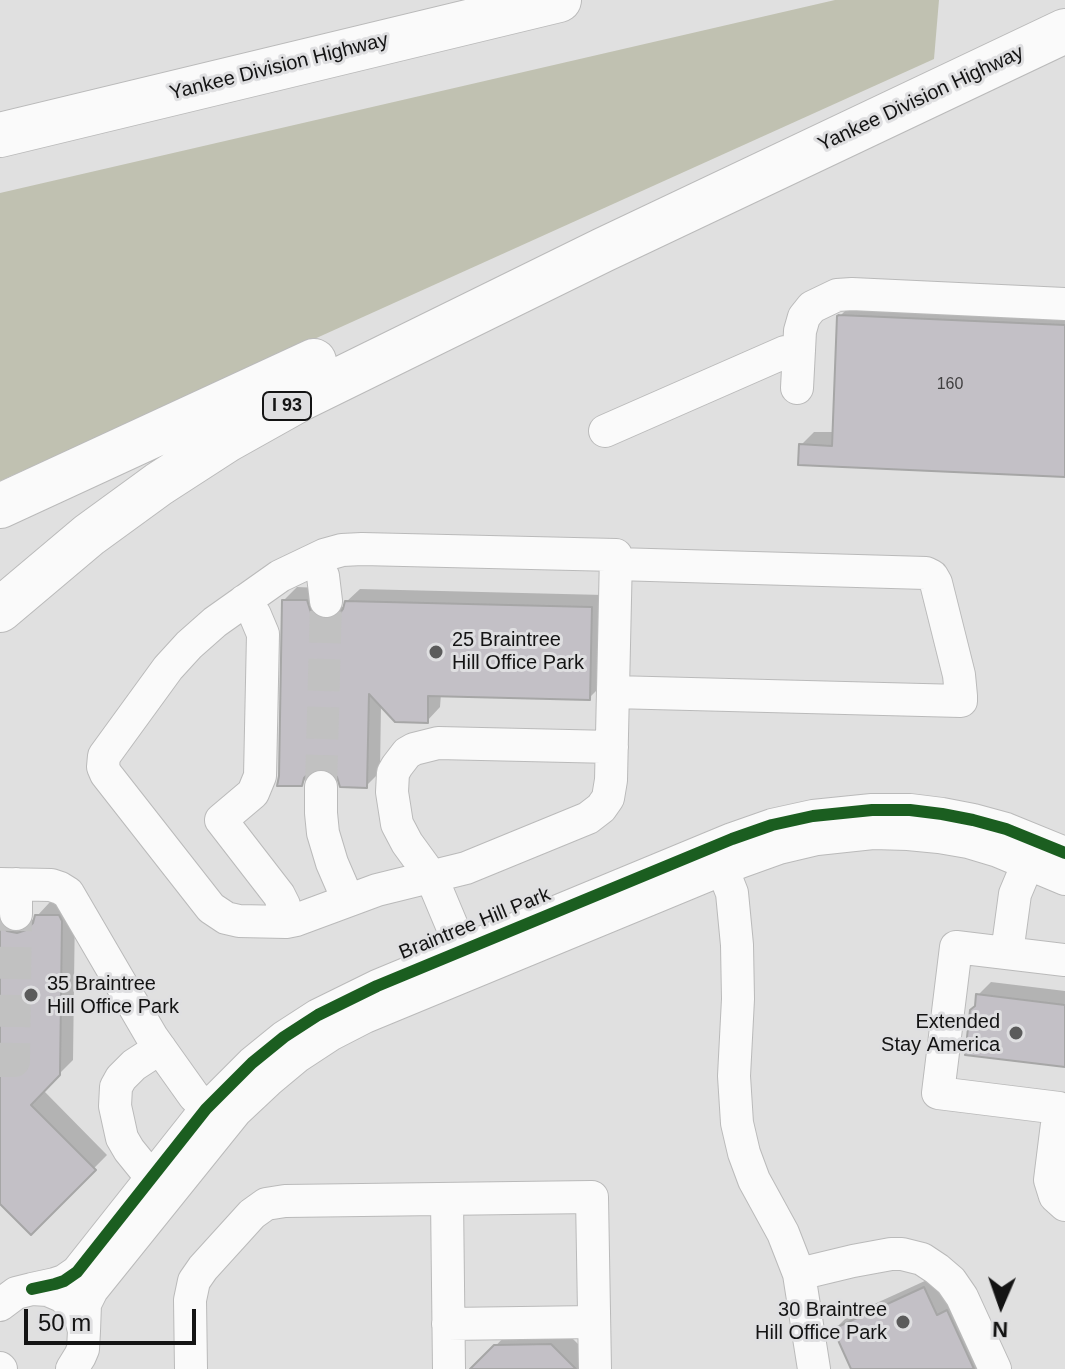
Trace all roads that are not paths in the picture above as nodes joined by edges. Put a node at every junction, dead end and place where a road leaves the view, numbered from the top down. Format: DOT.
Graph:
graph roads {
  1 [pos="457,0"];
  2 [pos="559,0"];
  3 [pos="1065,31"];
  4 [pos="375,44"];
  5 [pos="0,135"];
  6 [pos="603,250"];
  7 [pos="1065,304"];
  8 [pos="799,351"];
  9 [pos="797,388"];
  10 [pos="605,431"];
  11 [pos="0,506"];
  12 [pos="316,559"];
  13 [pos="616,564"];
  14 [pos="244,601"];
  15 [pos="326,601"];
  16 [pos="0,610"];
  17 [pos="613,692"];
  18 [pos="612,747"];
  19 [pos="321,787"];
  20 [pos="1043,852"];
  21 [pos="718,858"];
  22 [pos="431,876"];
  23 [pos="1065,879"];
  24 [pos="11,894"];
  25 [pos="348,900"];
  26 [pos="286,922"];
  27 [pos="1007,953"];
  28 [pos="1065,960"];
  29 [pos="467,961"];
  30 [pos="160,1048"];
  31 [pos="215,1117"];
  32 [pos="161,1184"];
  33 [pos="447,1199"];
  34 [pos="1065,1205"];
  35 [pos="799,1274"];
  36 [pos="32,1289"];
  37 [pos="0,1305"];
  38 [pos="594,1322"];
  39 [pos="448,1324"];
  40 [pos="80,1354"];
  41 [pos="191,1369"];
  42 [pos="449,1369"];
  43 [pos="595,1369"];
  44 [pos="814,1369"];
  45 [pos="995,1369"];
  1 -- 4 [label="highway"];
  2 -- 4 [label="highway, Yankee Division Highway"];
  3 -- 6 [label="highway, Yankee Division Highway / I 93"];
  4 -- 5 [label="highway, Yankee Division Highway"];
  6 -- 11 [label="highway"];
  6 -- 16 [label="highway, I 93"];
  7 -- 8 [label="street"];
  8 -- 9 [label="street"];
  8 -- 10 [label="street"];
  12 -- 13 [label="street"];
  12 -- 14 [label="street"];
  12 -- 15 [label="street"];
  13 -- 17 [label="street"];
  13 -- 17 [label="street"];
  14 -- 26 [label="street"];
  14 -- 26 [label="street"];
  17 -- 18 [label="street"];
  18 -- 22 [label="street"];
  18 -- 22 [label="street"];
  19 -- 25 [label="street"];
  20 -- 21 [label="street"];
  20 -- 23 [label="street"];
  20 -- 27 [label="street"];
  21 -- 29 [label="street"];
  21 -- 35 [label="street"];
  22 -- 25 [label="street"];
  22 -- 29 [label="street"];
  24 -- 30 [label="street"];
  25 -- 26 [label="street"];
  27 -- 28 [label="street"];
  27 -- 34 [label="street"];
  29 -- 31 [label="street"];
  30 -- 31 [label="street"];
  30 -- 32 [label="street"];
  31 -- 32 [label="street"];
  32 -- 36 [label="street"];
  32 -- 40 [label="street"];
  33 -- 38 [label="street"];
  33 -- 39 [label="street"];
  33 -- 41 [label="street"];
  35 -- 44 [label="street"];
  35 -- 45 [label="street"];
  36 -- 37 [label="street"];
  36 -- 40 [label="street"];
  38 -- 39 [label="street"];
  38 -- 43 [label="street"];
  39 -- 42 [label="street"];
}
